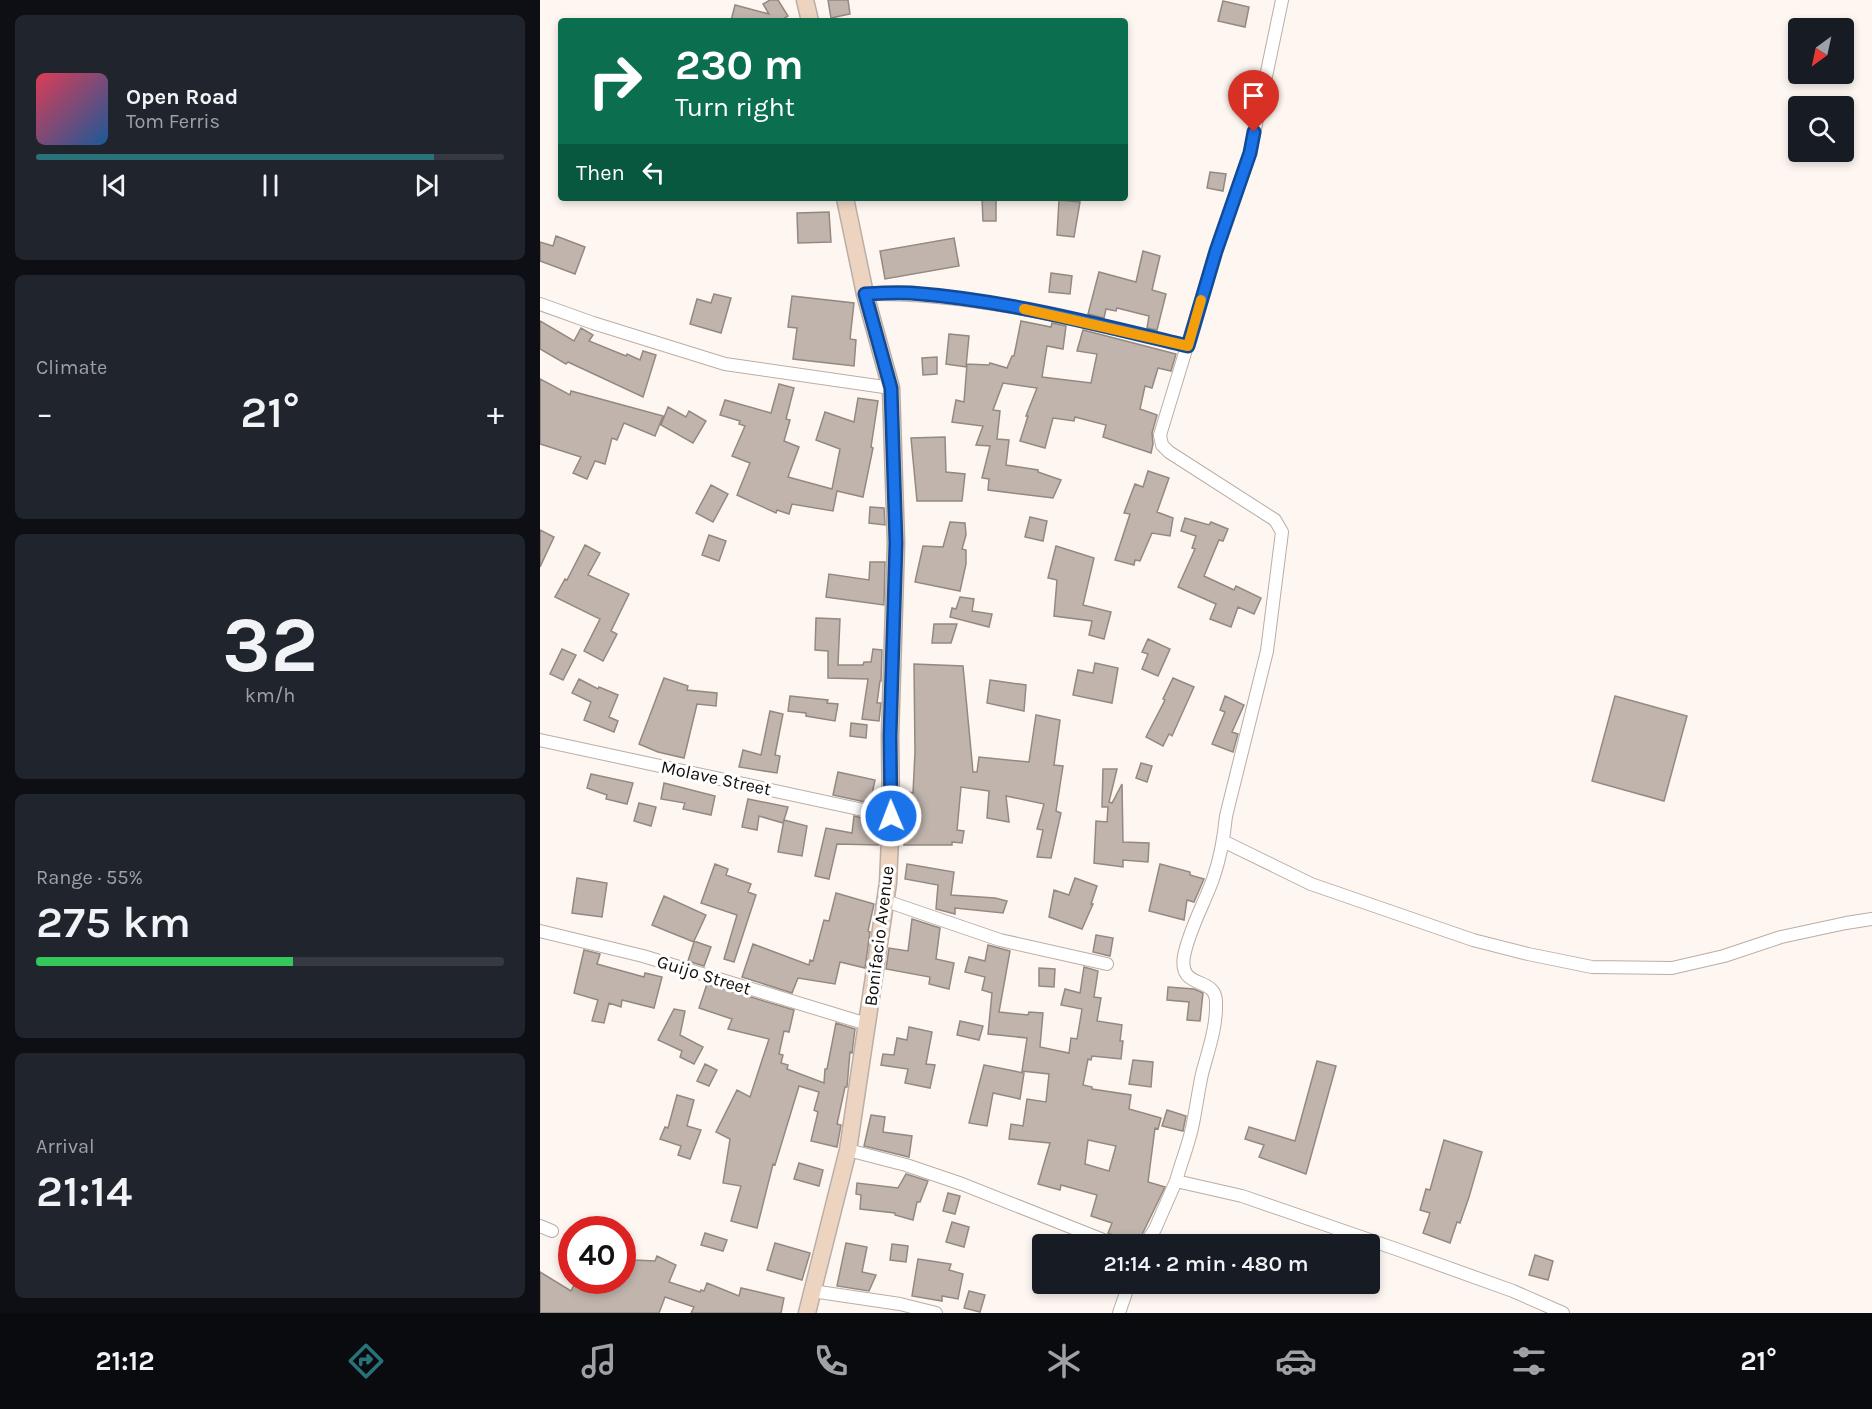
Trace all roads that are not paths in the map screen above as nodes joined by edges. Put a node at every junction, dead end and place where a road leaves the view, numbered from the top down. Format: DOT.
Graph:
graph roads {
  1 [pos="806,0"];
  2 [pos="1282,0"];
  3 [pos="809,18"];
  4 [pos="846,201"];
  5 [pos="865,294"];
  6 [pos="540,304"];
  7 [pos="1188,346"];
  8 [pos="891,388"];
  9 [pos="540,740"];
  10 [pos="891,816"];
  11 [pos="1223,841"];
  12 [pos="886,901"];
  13 [pos="1872,919"];
  14 [pos="540,931"];
  15 [pos="1107,964"];
  16 [pos="867,1024"];
  17 [pos="848,1150"];
  18 [pos="1176,1180"];
  19 [pos="540,1226"];
  20 [pos="552,1231"];
  21 [pos="1088,1234"];
  22 [pos="1152,1234"];
  23 [pos="812,1291"];
  24 [pos="1126,1294"];
  25 [pos="807,1313"];
  26 [pos="936,1313"];
  27 [pos="1119,1313"];
  28 [pos="1563,1313"];
  1 -- 3 [label="street"];
  2 -- 7 [label="street"];
  4 -- 5 [label="street, Bonifacio Avenue"];
  5 -- 7 [label="street"];
  5 -- 8 [label="street, Bonifacio Avenue"];
  6 -- 8 [label="street"];
  7 -- 11 [label="street"];
  8 -- 10 [label="street, Bonifacio Avenue"];
  9 -- 10 [label="street, Molave Street"];
  10 -- 12 [label="street, Bonifacio Avenue"];
  11 -- 13 [label="street"];
  11 -- 18 [label="street"];
  12 -- 15 [label="street"];
  12 -- 16 [label="street, Bonifacio Avenue"];
  14 -- 16 [label="street, Guijo Street"];
  16 -- 17 [label="street, Bonifacio Avenue"];
  17 -- 21 [label="street"];
  17 -- 23 [label="street, Bonifacio Avenue"];
  18 -- 22 [label="street"];
  18 -- 28 [label="street"];
  19 -- 20 [label="street"];
  23 -- 25 [label="street, Bonifacio Avenue"];
  23 -- 26 [label="street"];
  24 -- 27 [label="street"];
}
